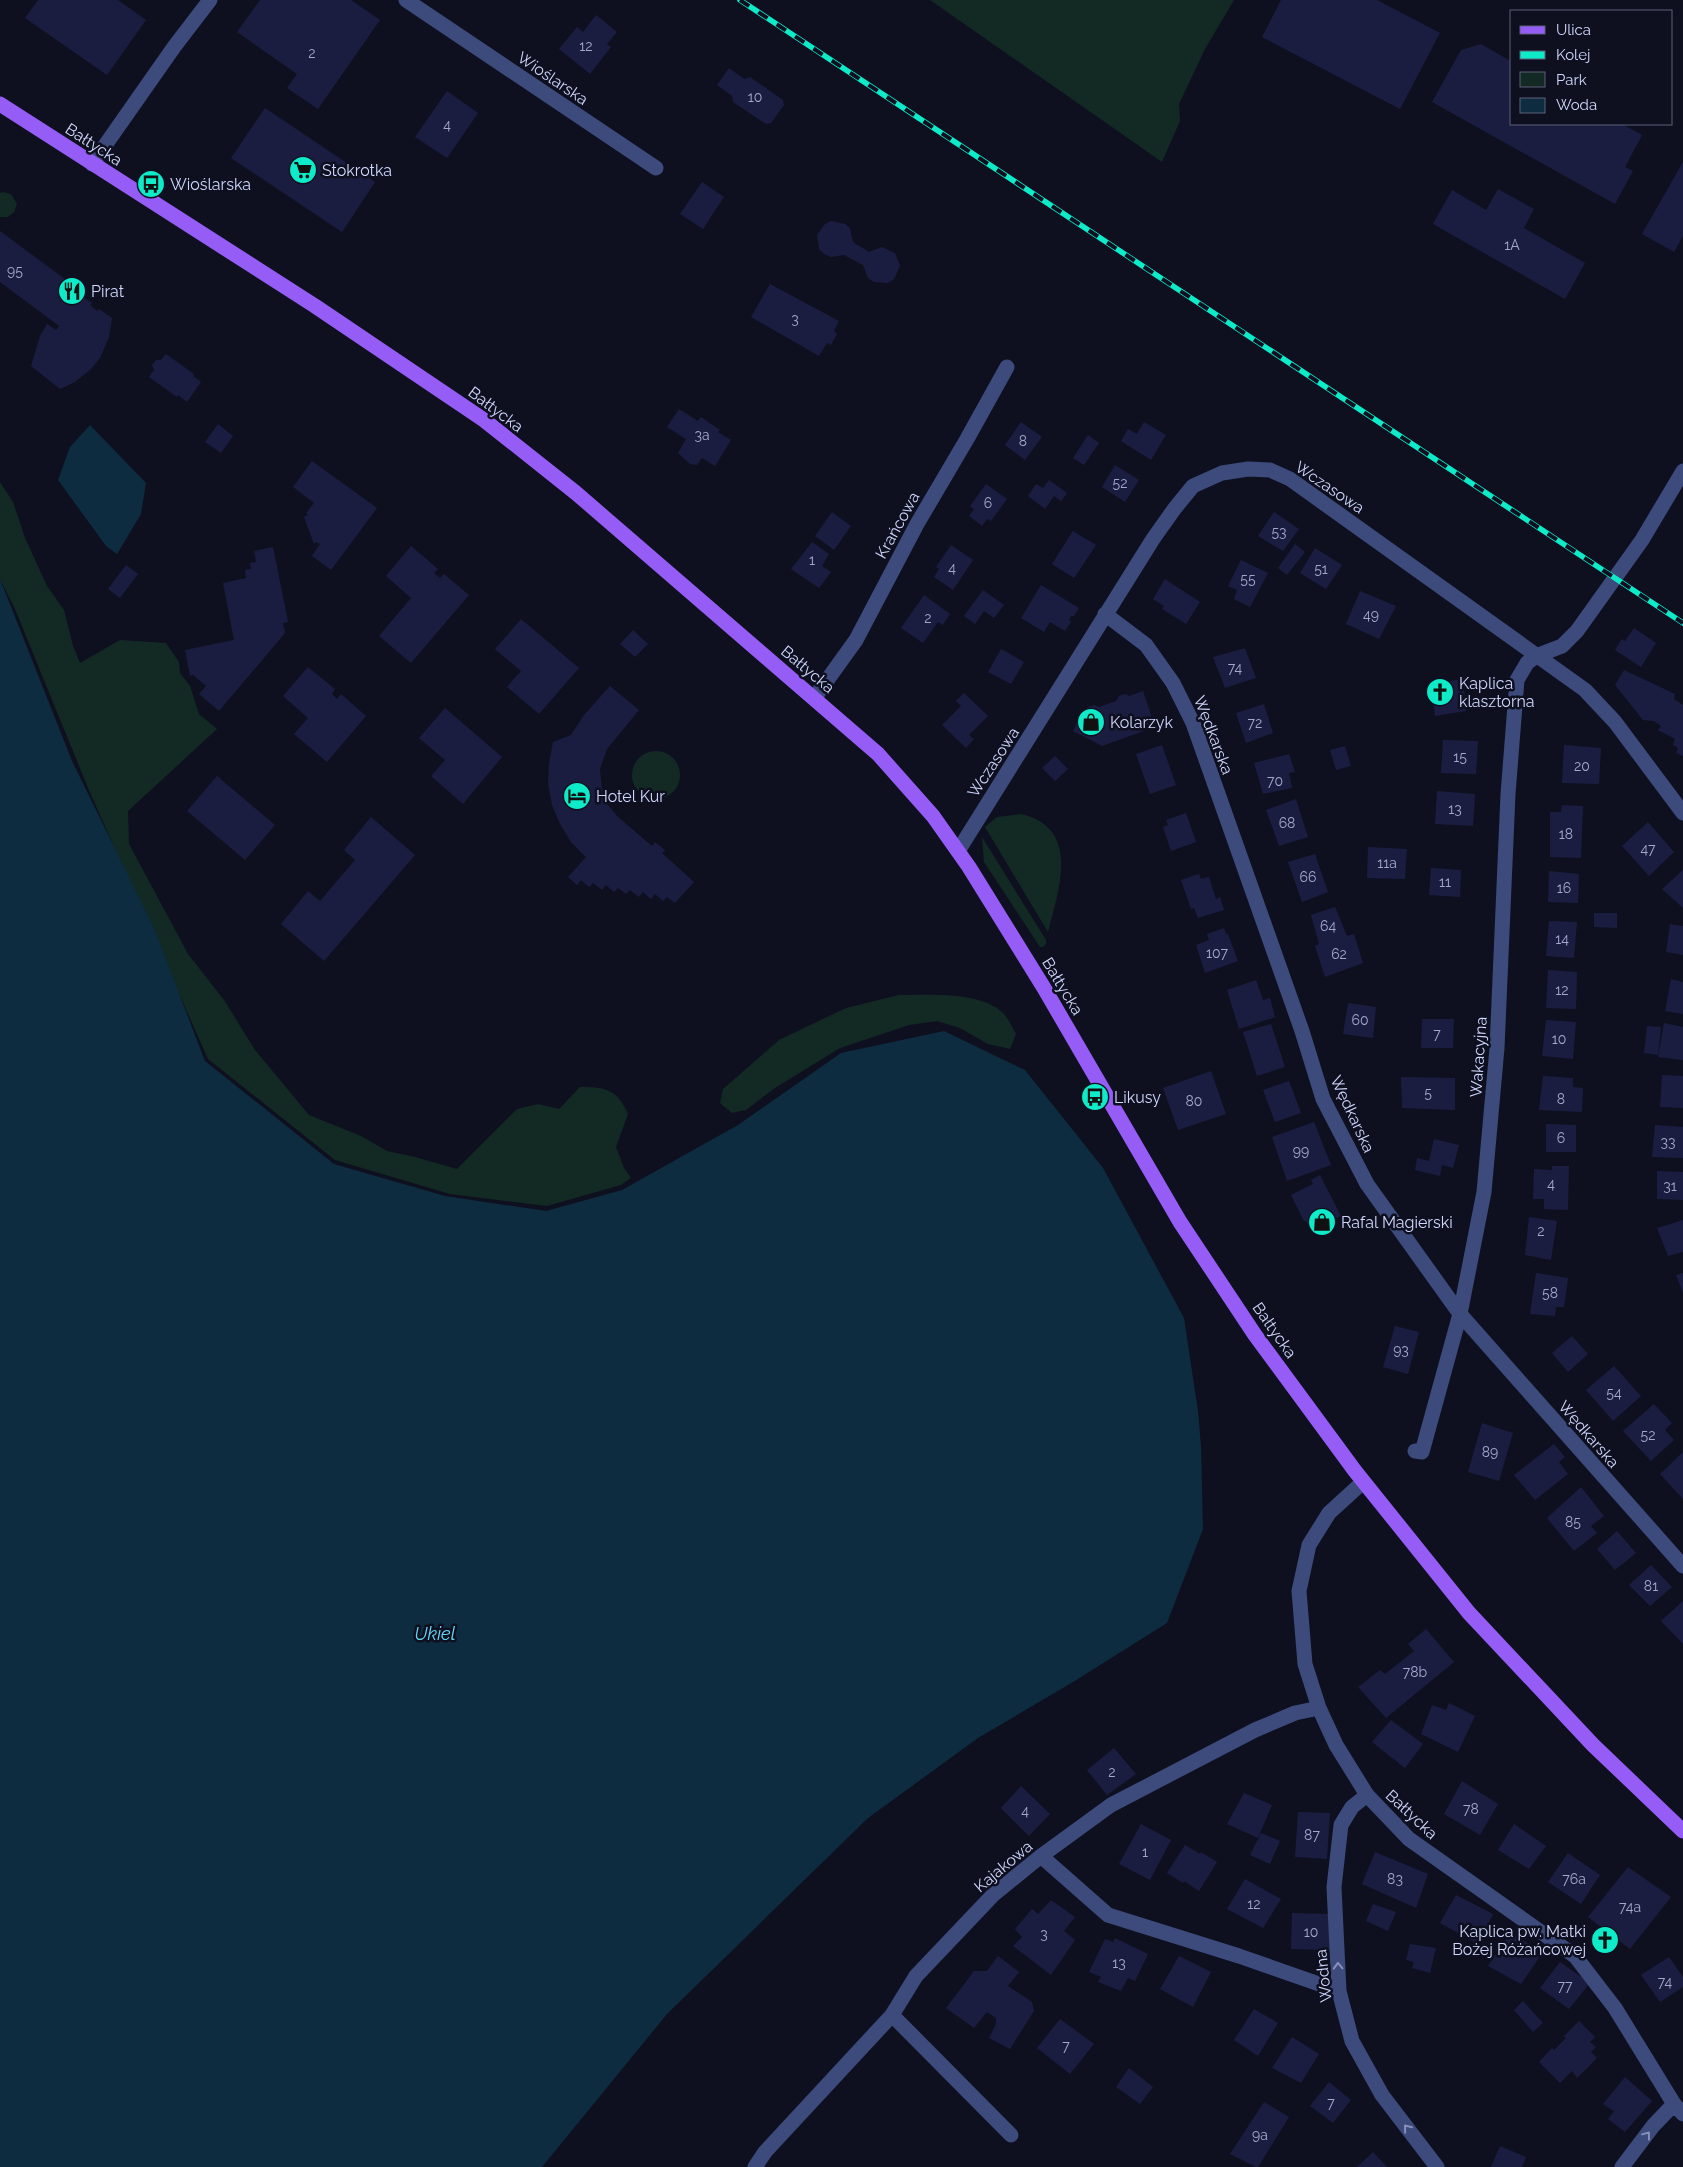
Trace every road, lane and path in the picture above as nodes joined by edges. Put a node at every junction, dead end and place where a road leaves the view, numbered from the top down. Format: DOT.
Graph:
graph roads {
  1 [pos="210,0"];
  2 [pos="406,0"];
  3 [pos="0,104"];
  4 [pos="92,164"];
  5 [pos="656,168"];
  6 [pos="1007,367"];
  7 [pos="1683,471"];
  8 [pos="1105,614"];
  9 [pos="1536,656"];
  10 [pos="815,697"];
  11 [pos="1683,813"];
  12 [pos="958,851"];
  13 [pos="1460,1314"];
  14 [pos="1415,1451"];
  15 [pos="1363,1482"];
  16 [pos="1683,1566"];
  17 [pos="1319,1708"];
  18 [pos="1367,1795"];
  19 [pos="1683,1831"];
  20 [pos="1041,1856"];
  21 [pos="1339,1991"];
  22 [pos="892,2015"];
  23 [pos="1678,2109"];
  24 [pos="1011,2135"];
  25 [pos="755,2167"];
  26 [pos="1437,2167"];
  27 [pos="1622,2167"];
  1 -- 4 [label="street"];
  2 -- 5 [label="street, Wioślarska"];
  3 -- 4 [label="main road, Bałtycka"];
  4 -- 10 [label="main road, Bałtycka"];
  6 -- 10 [label="street, Krańcowa"];
  7 -- 9 [label="street"];
  8 -- 9 [label="street, Wczasowa"];
  8 -- 12 [label="street, Wczasowa"];
  8 -- 13 [label="street, Wędkarska"];
  9 -- 11 [label="street, Wczasowa"];
  9 -- 13 [label="street, Wakacyjna"];
  10 -- 12 [label="main road, Bałtycka"];
  12 -- 15 [label="main road, Bałtycka"];
  13 -- 14 [label="street, Wakacyjna"];
  13 -- 16 [label="street, Wędkarska"];
  15 -- 17 [label="street, Bałtycka"];
  15 -- 19 [label="main road, Bałtycka"];
  17 -- 18 [label="street, Bałtycka"];
  17 -- 20 [label="street, Kajakowa"];
  21 -- 18 [label="street, Wodna, one-way"];
  18 -- 23 [label="street, Bałtycka"];
  20 -- 21 [label="street"];
  20 -- 22 [label="street, Kajakowa"];
  26 -- 21 [label="street, Wodna, one-way"];
  22 -- 24 [label="street"];
  22 -- 25 [label="street, Kajakowa"];
  27 -- 23 [label="street, Bałtycka, one-way"];
}
